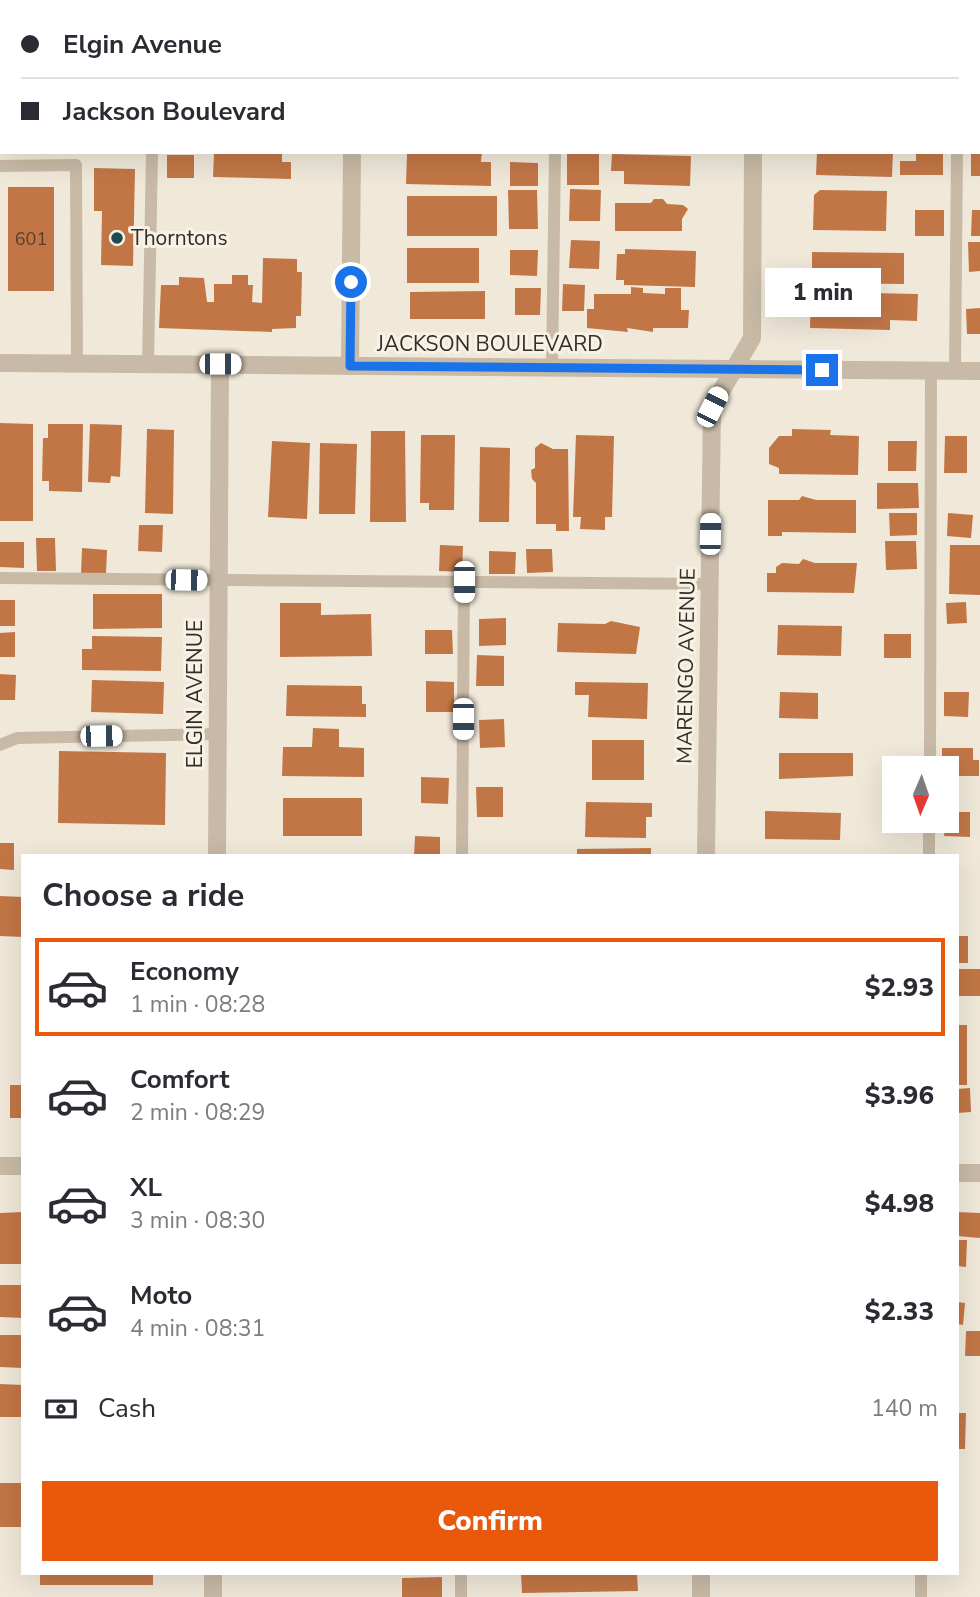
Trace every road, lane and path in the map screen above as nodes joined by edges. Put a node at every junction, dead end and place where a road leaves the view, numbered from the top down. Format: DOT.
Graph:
graph roads {
  1 [pos="152,154"];
  2 [pos="352,154"];
  3 [pos="555,154"];
  4 [pos="753,154"];
  5 [pos="957,154"];
  6 [pos="0,166"];
  7 [pos="0,363"];
  8 [pos="77,363"];
  9 [pos="148,364"];
  10 [pos="220,364"];
  11 [pos="350,366"];
  12 [pos="552,368"];
  13 [pos="731,369"];
  14 [pos="931,370"];
  15 [pos="955,370"];
  16 [pos="980,371"];
  17 [pos="0,578"];
  18 [pos="219,580"];
  19 [pos="464,582"];
  20 [pos="710,584"];
  21 [pos="218,734"];
  22 [pos="0,745"];
  23 [pos="930,756"];
  24 [pos="929,833"];
  25 [pos="217,854"];
  26 [pos="462,854"];
  27 [pos="706,854"];
  28 [pos="929,854"];
  29 [pos="0,1166"];
  30 [pos="21,1166"];
  31 [pos="959,1173"];
  32 [pos="980,1173"];
  33 [pos="213,1575"];
  34 [pos="461,1575"];
  35 [pos="701,1575"];
  36 [pos="921,1575"];
  37 [pos="212,1597"];
  38 [pos="461,1597"];
  39 [pos="701,1597"];
  40 [pos="921,1597"];
  1 -- 9 [label="lane"];
  2 -- 11 [label="street"];
  3 -- 12 [label="lane"];
  4 -- 13 [label="street, MARENGO AVENUE"];
  5 -- 15 [label="lane"];
  6 -- 8 [label="lane"];
  7 -- 8 [label="street, JACKSON BOULEVARD"];
  8 -- 9 [label="street, JACKSON BOULEVARD"];
  9 -- 10 [label="street, JACKSON BOULEVARD"];
  10 -- 11 [label="street, JACKSON BOULEVARD"];
  10 -- 18 [label="street, ELGIN AVENUE"];
  11 -- 12 [label="street, JACKSON BOULEVARD"];
  12 -- 13 [label="street, JACKSON BOULEVARD"];
  13 -- 14 [label="street, JACKSON BOULEVARD"];
  13 -- 20 [label="street, MARENGO AVENUE"];
  14 -- 15 [label="street, JACKSON BOULEVARD"];
  14 -- 23 [label="lane"];
  15 -- 16 [label="street, JACKSON BOULEVARD"];
  17 -- 18 [label="lane"];
  18 -- 19 [label="lane"];
  18 -- 21 [label="street, ELGIN AVENUE"];
  19 -- 20 [label="lane"];
  19 -- 26 [label="lane"];
  20 -- 27 [label="street, MARENGO AVENUE"];
  21 -- 22 [label="lane"];
  21 -- 25 [label="street, ELGIN AVENUE"];
  24 -- 28 [label="lane"];
  29 -- 30 [label="street"];
  31 -- 32 [label="street"];
  33 -- 37 [label="street"];
  34 -- 38 [label="lane"];
  35 -- 39 [label="street"];
  36 -- 40 [label="lane"];
}
